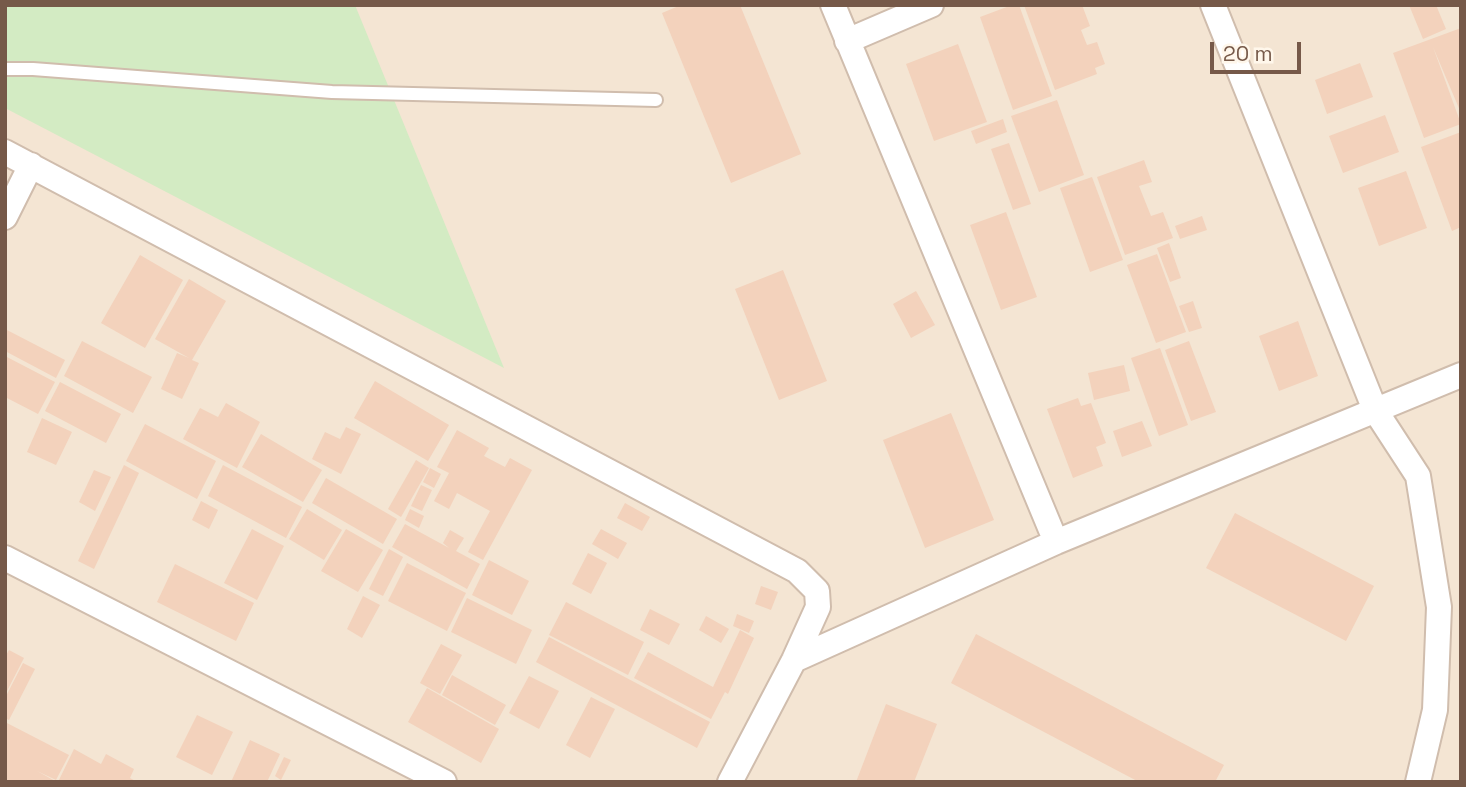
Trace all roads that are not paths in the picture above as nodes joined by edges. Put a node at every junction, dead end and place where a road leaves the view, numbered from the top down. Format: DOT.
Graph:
graph roads {
  1 [pos="833,5"];
  2 [pos="932,5"];
  3 [pos="1213,5"];
  4 [pos="847,41"];
  5 [pos="5,69"];
  6 [pos="656,100"];
  7 [pos="5,152"];
  8 [pos="31,165"];
  9 [pos="5,217"];
  10 [pos="1461,375"];
  11 [pos="1375,410"];
  12 [pos="1056,542"];
  13 [pos="5,558"];
  14 [pos="794,660"];
  15 [pos="444,782"];
  16 [pos="730,782"];
  17 [pos="1418,782"];
  1 -- 4 [label="street"];
  2 -- 4 [label="street"];
  3 -- 11 [label="street"];
  4 -- 12 [label="street"];
  5 -- 6 [label="lane"];
  7 -- 8 [label="street"];
  8 -- 9 [label="street"];
  8 -- 14 [label="street"];
  10 -- 11 [label="street"];
  11 -- 12 [label="street"];
  11 -- 17 [label="street"];
  12 -- 14 [label="street"];
  13 -- 15 [label="street"];
  14 -- 16 [label="street"];
}
